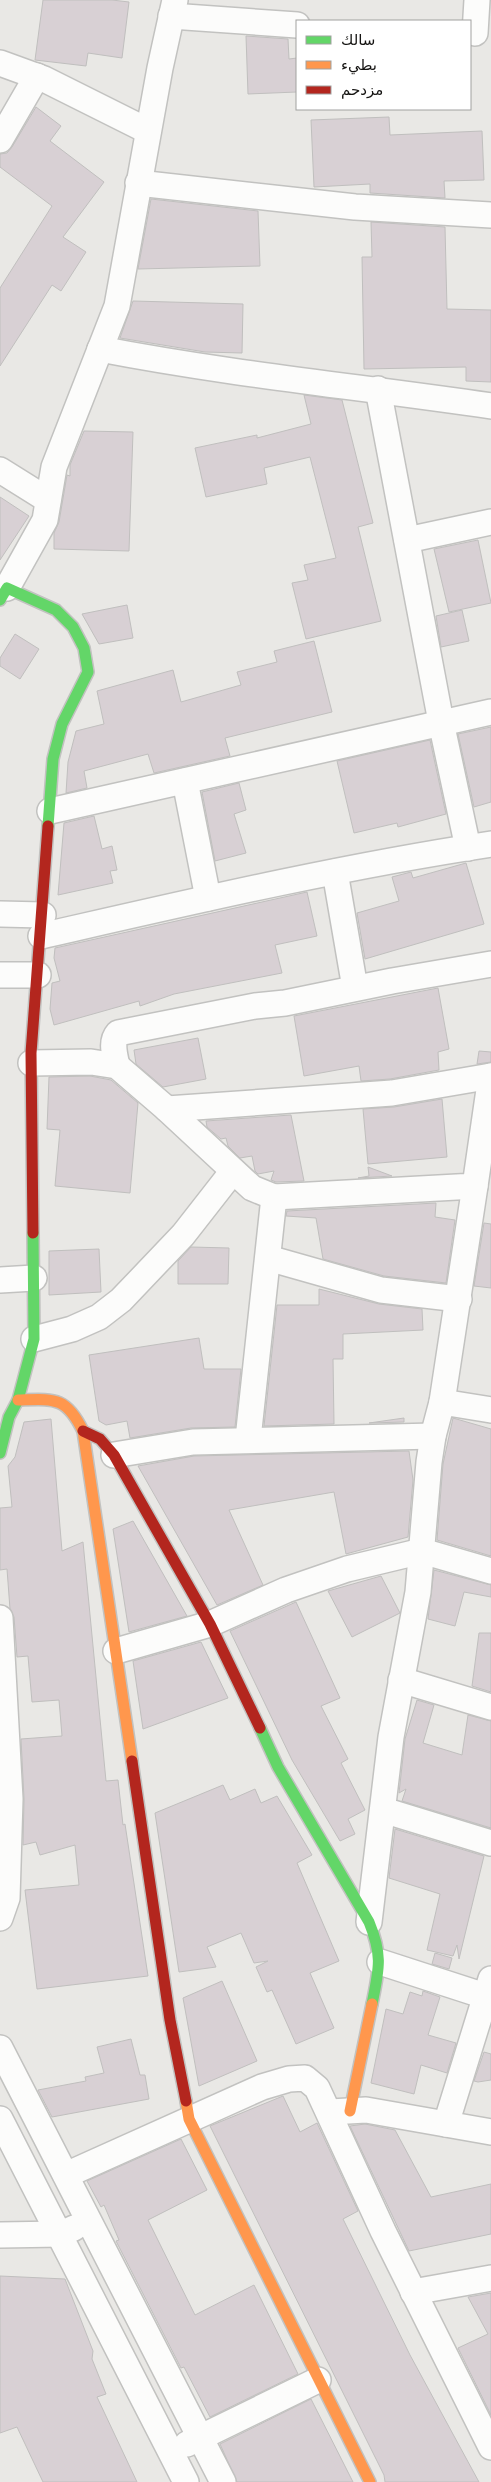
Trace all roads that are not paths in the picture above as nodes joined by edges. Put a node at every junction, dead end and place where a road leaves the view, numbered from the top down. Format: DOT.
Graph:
graph roads {
  1 [pos="477,0"];
  2 [pos="173,8"];
  3 [pos="296,25"];
  4 [pos="479,32"];
  5 [pos="0,64"];
  6 [pos="37,76"];
  7 [pos="148,131"];
  8 [pos="0,140"];
  9 [pos="138,183"];
  10 [pos="491,215"];
  11 [pos="100,349"];
  12 [pos="378,389"];
  13 [pos="491,406"];
  14 [pos="0,470"];
  15 [pos="48,500"];
  16 [pos="491,522"];
  17 [pos="407,540"];
  18 [pos="4,594"];
  19 [pos="491,712"];
  20 [pos="441,722"];
  21 [pos="185,781"];
  22 [pos="50,811"];
  23 [pos="479,846"];
  24 [pos="335,872"];
  25 [pos="208,898"];
  26 [pos="0,914"];
  27 [pos="42,926"];
  28 [pos="491,964"];
  29 [pos="0,974"];
  30 [pos="38,975"];
  31 [pos="355,988"];
  32 [pos="31,1064"];
  33 [pos="117,1066"];
  34 [pos="491,1076"];
  35 [pos="167,1109"];
  36 [pos="233,1171"];
  37 [pos="476,1186"];
  38 [pos="274,1197"];
  39 [pos="268,1258"];
  40 [pos="34,1278"];
  41 [pos="0,1280"];
  42 [pos="458,1299"];
  43 [pos="34,1339"];
  44 [pos="442,1402"];
  45 [pos="491,1410"];
  46 [pos="9,1412"];
  47 [pos="83,1431"];
  48 [pos="433,1436"];
  49 [pos="248,1439"];
  50 [pos="0,1453"];
  51 [pos="114,1455"];
  52 [pos="422,1551"];
  53 [pos="491,1571"];
  54 [pos="0,1618"];
  55 [pos="210,1624"];
  56 [pos="116,1651"];
  57 [pos="401,1680"];
  58 [pos="491,1706"];
  59 [pos="382,1810"];
  60 [pos="491,1843"];
  61 [pos="0,1918"];
  62 [pos="368,1922"];
  63 [pos="380,1962"];
  64 [pos="489,1992"];
  65 [pos="0,2048"];
  66 [pos="339,2111"];
  67 [pos="189,2118"];
  68 [pos="0,2119"];
  69 [pos="446,2124"];
  70 [pos="491,2132"];
  71 [pos="66,2175"];
  72 [pos="90,2220"];
  73 [pos="60,2234"];
  74 [pos="0,2235"];
  75 [pos="491,2278"];
  76 [pos="413,2292"];
  77 [pos="318,2380"];
  78 [pos="201,2437"];
  79 [pos="491,2447"];
  80 [pos="171,2451"];
  81 [pos="186,2482"];
  82 [pos="223,2482"];
  83 [pos="370,2482"];
  1 -- 4 [label="street"];
  2 -- 3 [label="street"];
  2 -- 7 [label="street"];
  5 -- 6 [label="street"];
  6 -- 7 [label="street"];
  6 -- 8 [label="street"];
  7 -- 9 [label="street"];
  9 -- 10 [label="street"];
  9 -- 11 [label="street"];
  11 -- 12 [label="street"];
  11 -- 15 [label="street"];
  12 -- 13 [label="street"];
  12 -- 17 [label="street"];
  14 -- 15 [label="street"];
  15 -- 18 [label="street"];
  16 -- 17 [label="street"];
  17 -- 20 [label="street"];
  18 -- 22 [label="street"];
  19 -- 20 [label="street"];
  20 -- 21 [label="street"];
  20 -- 23 [label="street"];
  21 -- 22 [label="street"];
  21 -- 25 [label="street"];
  22 -- 27 [label="street"];
  23 -- 24 [label="street"];
  24 -- 25 [label="street"];
  24 -- 31 [label="street"];
  25 -- 27 [label="street"];
  26 -- 27 [label="street"];
  27 -- 30 [label="street"];
  28 -- 31 [label="street"];
  29 -- 30 [label="street"];
  30 -- 32 [label="street"];
  31 -- 33 [label="street"];
  32 -- 33 [label="street"];
  32 -- 40 [label="street"];
  33 -- 35 [label="street"];
  34 -- 35 [label="street"];
  34 -- 37 [label="street"];
  35 -- 36 [label="street"];
  36 -- 38 [label="street"];
  36 -- 43 [label="street"];
  37 -- 38 [label="street"];
  37 -- 42 [label="street"];
  38 -- 39 [label="street"];
  39 -- 42 [label="street"];
  39 -- 49 [label="street"];
  40 -- 41 [label="street"];
  40 -- 43 [label="street"];
  42 -- 44 [label="street"];
  43 -- 46 [label="street"];
  44 -- 45 [label="street"];
  44 -- 48 [label="street"];
  46 -- 47 [label="street"];
  46 -- 50 [label="street"];
  47 -- 51 [label="street"];
  47 -- 56 [label="street"];
  48 -- 49 [label="street"];
  48 -- 52 [label="street"];
  49 -- 51 [label="street"];
  51 -- 55 [label="street"];
  52 -- 53 [label="street"];
  52 -- 55 [label="street"];
  52 -- 57 [label="street"];
  54 -- 61 [label="street"];
  55 -- 56 [label="street"];
  55 -- 62 [label="street"];
  56 -- 67 [label="street"];
  57 -- 58 [label="street"];
  57 -- 59 [label="street"];
  59 -- 60 [label="street"];
  59 -- 62 [label="street"];
  62 -- 63 [label="street"];
  63 -- 64 [label="street"];
  63 -- 66 [label="street"];
  64 -- 69 [label="street"];
  65 -- 71 [label="street"];
  66 -- 67 [label="street"];
  66 -- 69 [label="street"];
  66 -- 76 [label="street"];
  67 -- 71 [label="street"];
  67 -- 77 [label="street"];
  68 -- 73 [label="street"];
  69 -- 70 [label="street"];
  71 -- 72 [label="street"];
  72 -- 73 [label="street"];
  72 -- 78 [label="street"];
  73 -- 74 [label="street"];
  73 -- 80 [label="street"];
  75 -- 76 [label="street"];
  76 -- 79 [label="street"];
  77 -- 78 [label="street"];
  77 -- 83 [label="street"];
  78 -- 80 [label="street"];
  78 -- 82 [label="street"];
  80 -- 81 [label="street"];
}
